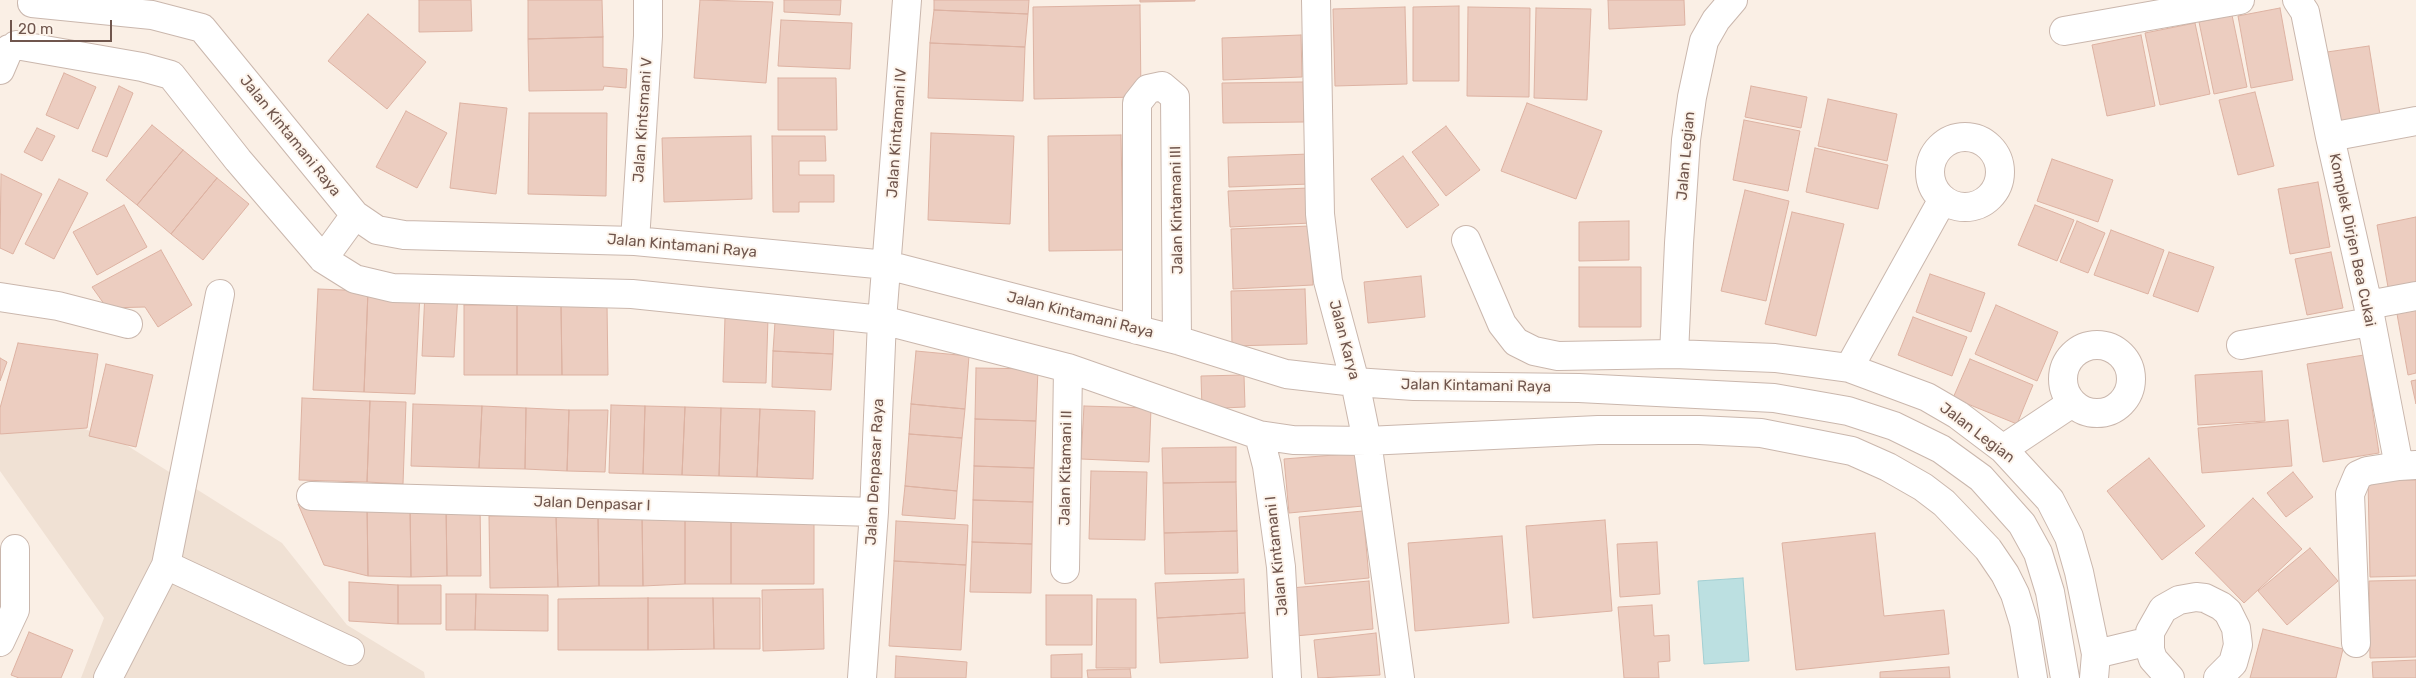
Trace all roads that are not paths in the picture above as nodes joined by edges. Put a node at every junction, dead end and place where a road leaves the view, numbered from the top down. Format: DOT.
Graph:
graph roads {
  1 [pos="648,0"];
  2 [pos="907,0"];
  3 [pos="1316,0"];
  4 [pos="1733,0"];
  5 [pos="2240,0"];
  6 [pos="2297,0"];
  7 [pos="31,2"];
  8 [pos="2064,31"];
  9 [pos="6,54"];
  10 [pos="2416,121"];
  11 [pos="2330,137"];
  12 [pos="1942,200"];
  13 [pos="355,215"];
  14 [pos="1466,240"];
  15 [pos="635,241"];
  16 [pos="323,259"];
  17 [pos="887,265"];
  18 [pos="220,294"];
  19 [pos="2416,296"];
  20 [pos="0,297"];
  21 [pos="2369,314"];
  22 [pos="882,320"];
  23 [pos="128,324"];
  24 [pos="1137,330"];
  25 [pos="1177,340"];
  26 [pos="2241,346"];
  27 [pos="1674,354"];
  28 [pos="1068,368"];
  29 [pos="1849,368"];
  30 [pos="1355,382"];
  31 [pos="2072,404"];
  32 [pos="1259,435"];
  33 [pos="1367,441"];
  34 [pos="2003,449"];
  35 [pos="2408,466"];
  36 [pos="311,496"];
  37 [pos="874,512"];
  38 [pos="15,549"];
  39 [pos="166,565"];
  40 [pos="1064,569"];
  41 [pos="2150,641"];
  42 [pos="0,642"];
  43 [pos="2356,643"];
  44 [pos="350,651"];
  45 [pos="2095,666"];
  46 [pos="108,678"];
  47 [pos="862,678"];
  48 [pos="1287,678"];
  49 [pos="1400,678"];
  50 [pos="2033,678"];
  51 [pos="2065,678"];
  52 [pos="2170,678"];
  53 [pos="2218,678"];
  1 -- 15 [label="street, Jalan Kintsmani V"];
  2 -- 17 [label="street, Jalan Kintamani IV"];
  3 -- 30 [label="street, Jalan Karya"];
  4 -- 27 [label="street, Jalan Legian"];
  5 -- 8 [label="street"];
  6 -- 11 [label="street, Komplek Dirjen Bea Cukai"];
  7 -- 9 [label="street"];
  7 -- 13 [label="street, Jalan Kintamani Raya"];
  9 -- 16 [label="street"];
  10 -- 11 [label="street"];
  11 -- 21 [label="street, Komplek Dirjen Bea Cukai"];
  12 -- 29 [label="street"];
  13 -- 15 [label="street, Jalan Kintamani Raya"];
  13 -- 16 [label="street"];
  14 -- 27 [label="street, Jalan Legian"];
  15 -- 17 [label="street, Jalan Kintamani Raya"];
  16 -- 22 [label="street"];
  17 -- 22 [label="street, Jalan Denpasar Raya"];
  17 -- 24 [label="street, Jalan Kintamani Raya"];
  18 -- 39 [label="street"];
  19 -- 21 [label="street"];
  20 -- 23 [label="street"];
  21 -- 26 [label="street"];
  21 -- 35 [label="street, Komplek Dirjen Bea Cukai"];
  22 -- 28 [label="street"];
  22 -- 37 [label="street, Jalan Denpasar Raya"];
  24 -- 25 [label="street, Jalan Kintamani Raya"];
  24 -- 25 [label="street, Jalan Kintamani III"];
  25 -- 30 [label="street, Jalan Kintamani Raya"];
  27 -- 29 [label="street, Jalan Legian"];
  28 -- 32 [label="street"];
  28 -- 40 [label="street, Jalan Kitamani II"];
  29 -- 34 [label="street, Jalan Legian"];
  30 -- 33 [label="street, Jalan Karya"];
  30 -- 51 [label="street, Jalan Kintamani Raya"];
  31 -- 34 [label="street"];
  32 -- 33 [label="street"];
  32 -- 48 [label="street, Jalan Kintamani I"];
  33 -- 49 [label="street, Jalan Karya"];
  33 -- 50 [label="street"];
  34 -- 45 [label="street, Jalan Legian"];
  35 -- 43 [label="street"];
  36 -- 37 [label="street, Jalan Denpasar I"];
  37 -- 47 [label="street, Jalan Denpasar Raya"];
  38 -- 42 [label="street"];
  39 -- 44 [label="street"];
  39 -- 46 [label="street"];
  41 -- 45 [label="street, Jalan Legian"];
  41 -- 52 [label="street"];
  41 -- 53 [label="street"];
}
